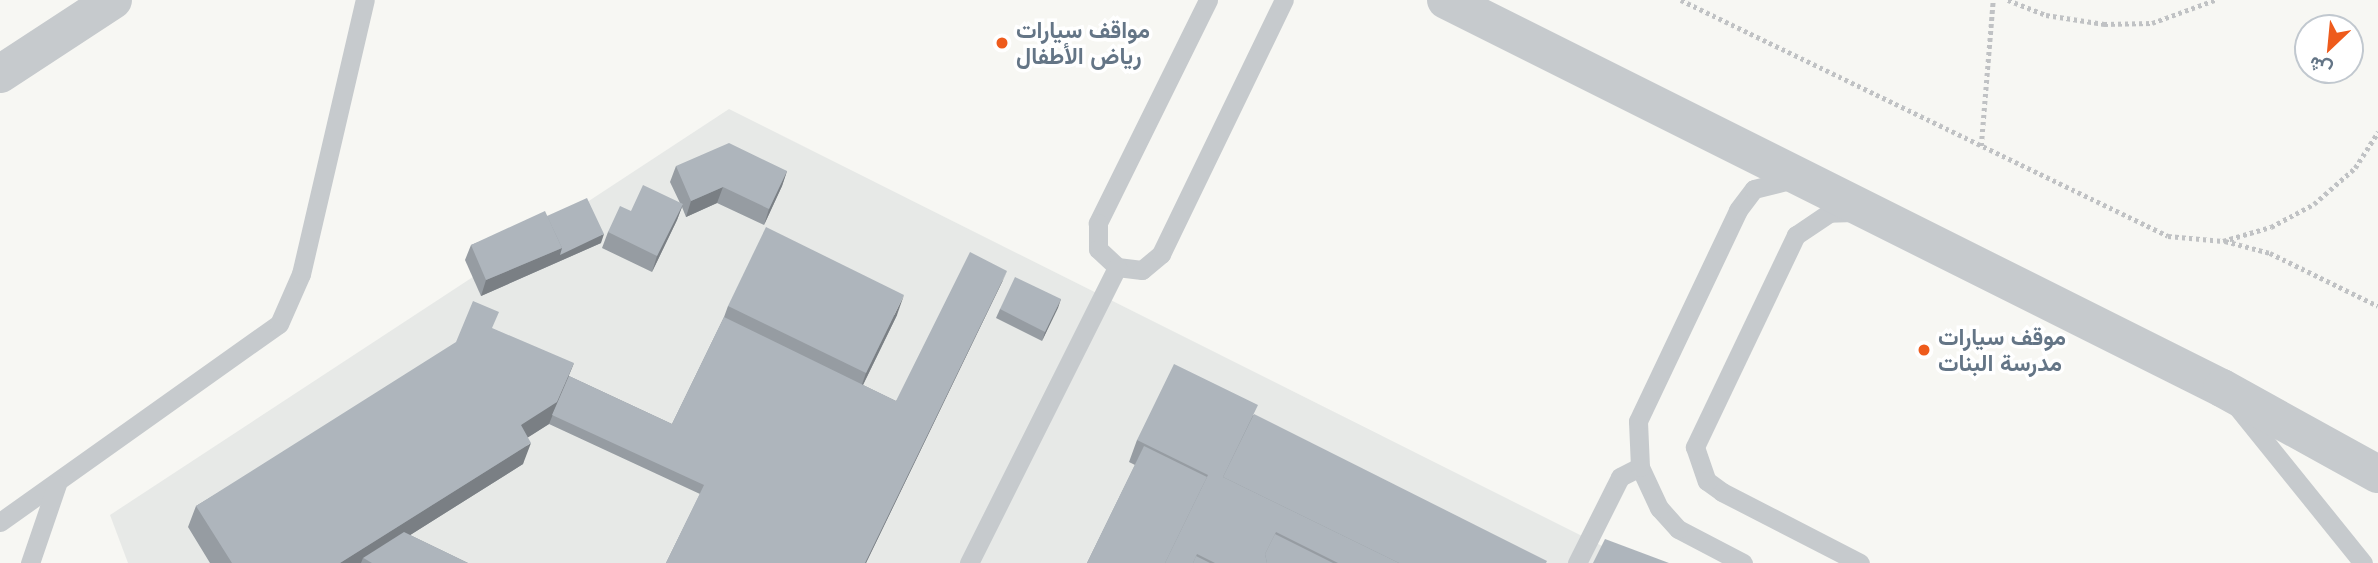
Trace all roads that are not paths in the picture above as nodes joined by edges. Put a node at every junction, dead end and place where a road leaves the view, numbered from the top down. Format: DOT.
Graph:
graph roads {
  1 [pos="113,0"];
  2 [pos="365,0"];
  3 [pos="1208,0"];
  4 [pos="1284,0"];
  5 [pos="1446,0"];
  6 [pos="0,74"];
  7 [pos="1812,184"];
  8 [pos="1879,217"];
  9 [pos="1117,267"];
  10 [pos="2222,388"];
  11 [pos="1640,467"];
  12 [pos="2373,470"];
  13 [pos="57,484"];
  14 [pos="0,522"];
  15 [pos="30,563"];
  16 [pos="969,563"];
  17 [pos="1577,563"];
  18 [pos="1744,563"];
  19 [pos="1860,563"];
  20 [pos="2363,563"];
  1 -- 6 [label="street"];
  2 -- 13 [label="lane"];
  3 -- 9 [label="lane"];
  4 -- 9 [label="lane"];
  5 -- 7 [label="street"];
  7 -- 8 [label="street"];
  7 -- 11 [label="lane"];
  8 -- 10 [label="street"];
  8 -- 19 [label="lane"];
  9 -- 16 [label="lane"];
  10 -- 12 [label="street"];
  10 -- 20 [label="lane"];
  11 -- 17 [label="lane"];
  11 -- 18 [label="lane"];
  13 -- 14 [label="lane"];
  13 -- 15 [label="lane"];
}
